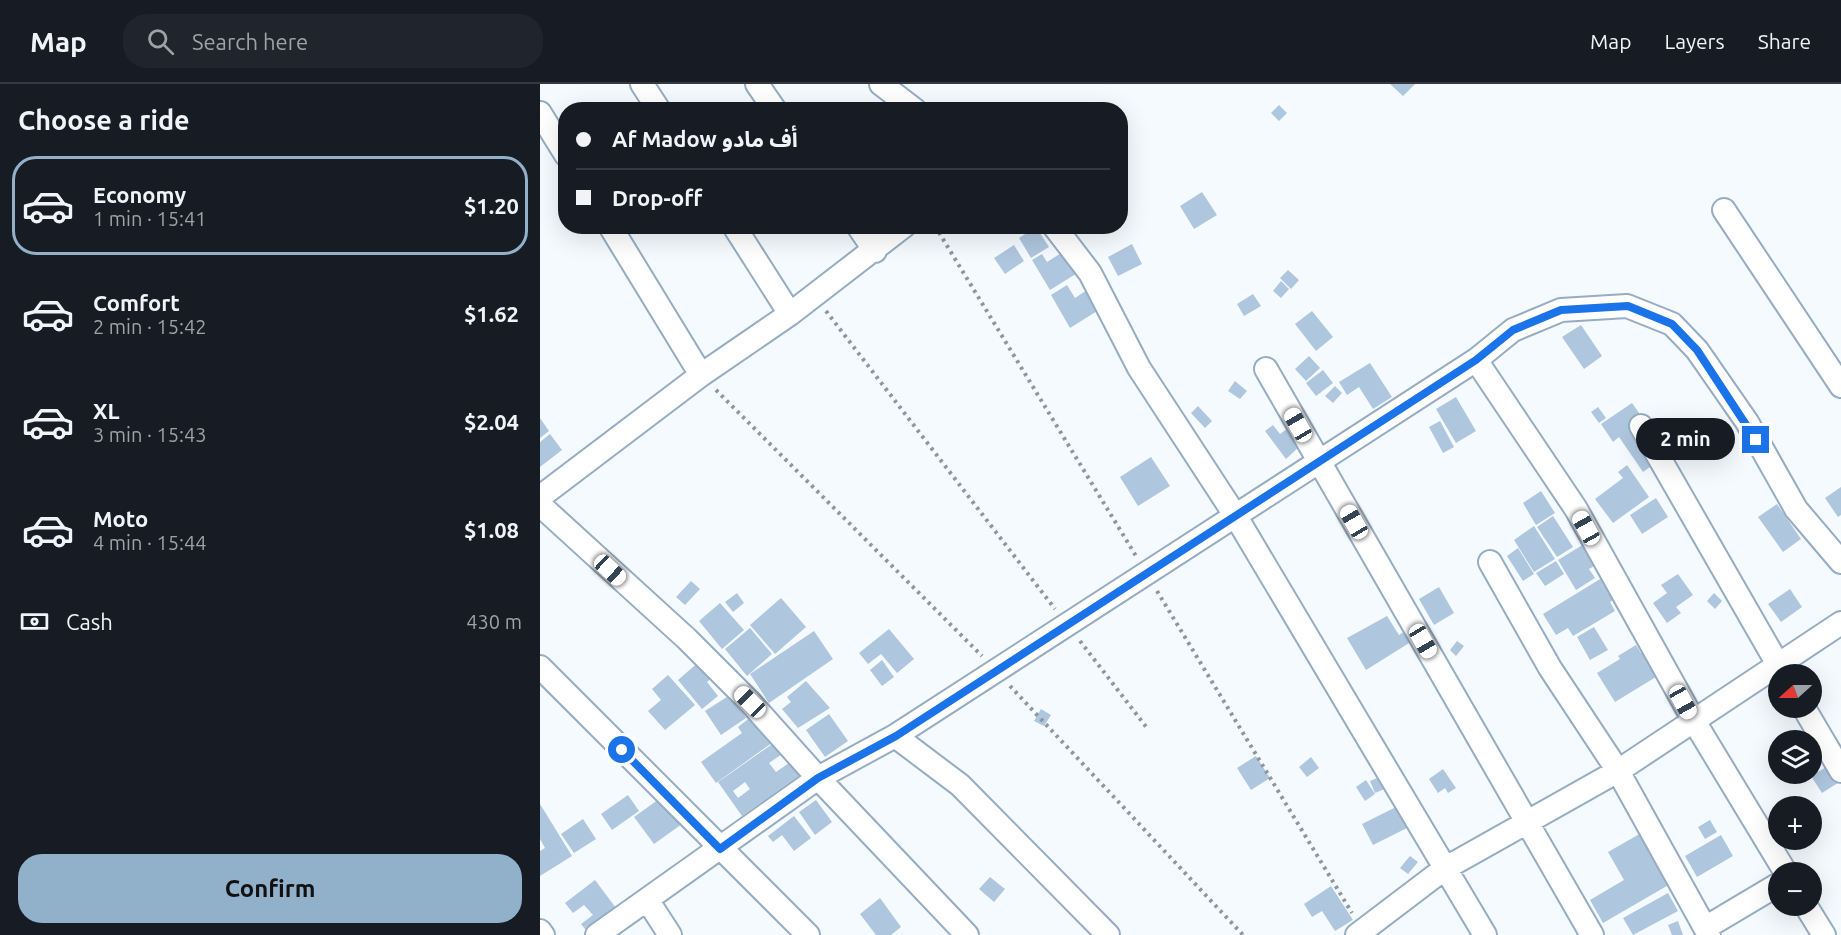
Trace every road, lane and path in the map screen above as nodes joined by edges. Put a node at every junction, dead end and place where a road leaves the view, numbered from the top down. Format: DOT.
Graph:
graph roads {
  1 [pos="642,84"];
  2 [pos="757,84"];
  3 [pos="882,84"];
  4 [pos="654,102"];
  5 [pos="769,102"];
  6 [pos="905,102"];
  7 [pos="540,113"];
  8 [pos="558,142"];
  9 [pos="1724,210"];
  10 [pos="615,234"];
  11 [pos="739,234"];
  12 [pos="864,234"];
  13 [pos="894,234"];
  14 [pos="1060,234"];
  15 [pos="875,250"];
  16 [pos="815,296"];
  17 [pos="790,314"];
  18 [pos="1476,360"];
  19 [pos="1266,369"];
  20 [pos="701,375"];
  21 [pos="1841,386"];
  22 [pos="1641,426"];
  23 [pos="1319,462"];
  24 [pos="540,496"];
  25 [pos="540,505"];
  26 [pos="1235,514"];
  27 [pos="1491,562"];
  28 [pos="1841,562"];
  29 [pos="1841,623"];
  30 [pos="1066,624"];
  31 [pos="1778,664"];
  32 [pos="1789,664"];
  33 [pos="540,668"];
  34 [pos="995,669"];
  35 [pos="1768,678"];
  36 [pos="1810,718"];
  37 [pos="1694,721"];
  38 [pos="1147,728"];
  39 [pos="896,736"];
  40 [pos="1618,771"];
  41 [pos="1841,771"];
  42 [pos="818,778"];
  43 [pos="1526,821"];
  44 [pos="720,849"];
  45 [pos="1779,862"];
  46 [pos="1444,869"];
  47 [pos="1768,891"];
  48 [pos="648,902"];
  49 [pos="1812,916"];
  50 [pos="540,931"];
  51 [pos="1707,931"];
  52 [pos="1362,934"];
  53 [pos="543,935"];
  54 [pos="597,935"];
  55 [pos="670,935"];
  56 [pos="808,935"];
  57 [pos="967,935"];
  58 [pos="1108,935"];
  59 [pos="1243,935"];
  60 [pos="1485,935"];
  61 [pos="1592,935"];
  62 [pos="1824,935"];
  1 -- 4 [label="street"];
  2 -- 5 [label="street"];
  3 -- 6 [label="street"];
  7 -- 8 [label="street"];
  9 -- 21 [label="street"];
  10 -- 20 [label="street"];
  11 -- 17 [label="street"];
  12 -- 15 [label="street"];
  13 -- 15 [label="street"];
  14 -- 26 [label="street"];
  15 -- 16 [label="street"];
  16 -- 17 [label="street"];
  16 -- 30 [label="path"];
  17 -- 20 [label="street"];
  18 -- 23 [label="street"];
  18 -- 28 [label="street"];
  18 -- 37 [label="street"];
  19 -- 23 [label="street"];
  20 -- 24 [label="street"];
  20 -- 34 [label="path"];
  22 -- 31 [label="street"];
  23 -- 26 [label="street"];
  23 -- 43 [label="street"];
  25 -- 42 [label="street"];
  26 -- 30 [label="street"];
  26 -- 46 [label="street"];
  27 -- 40 [label="street"];
  29 -- 32 [label="street"];
  30 -- 34 [label="street"];
  30 -- 38 [label="path"];
  33 -- 44 [label="street"];
  34 -- 39 [label="street"];
  34 -- 59 [label="path"];
  35 -- 37 [label="street"];
  36 -- 41 [label="street"];
  37 -- 40 [label="street"];
  37 -- 45 [label="street"];
  39 -- 42 [label="street"];
  39 -- 58 [label="street"];
  40 -- 43 [label="street"];
  40 -- 51 [label="street"];
  42 -- 44 [label="street"];
  42 -- 57 [label="street"];
  43 -- 46 [label="street"];
  43 -- 61 [label="street"];
  44 -- 48 [label="street"];
  44 -- 56 [label="street"];
  46 -- 52 [label="street"];
  46 -- 60 [label="street"];
  47 -- 51 [label="street"];
  48 -- 54 [label="street"];
  48 -- 55 [label="street"];
  49 -- 62 [label="street"];
  50 -- 53 [label="street"];
}
